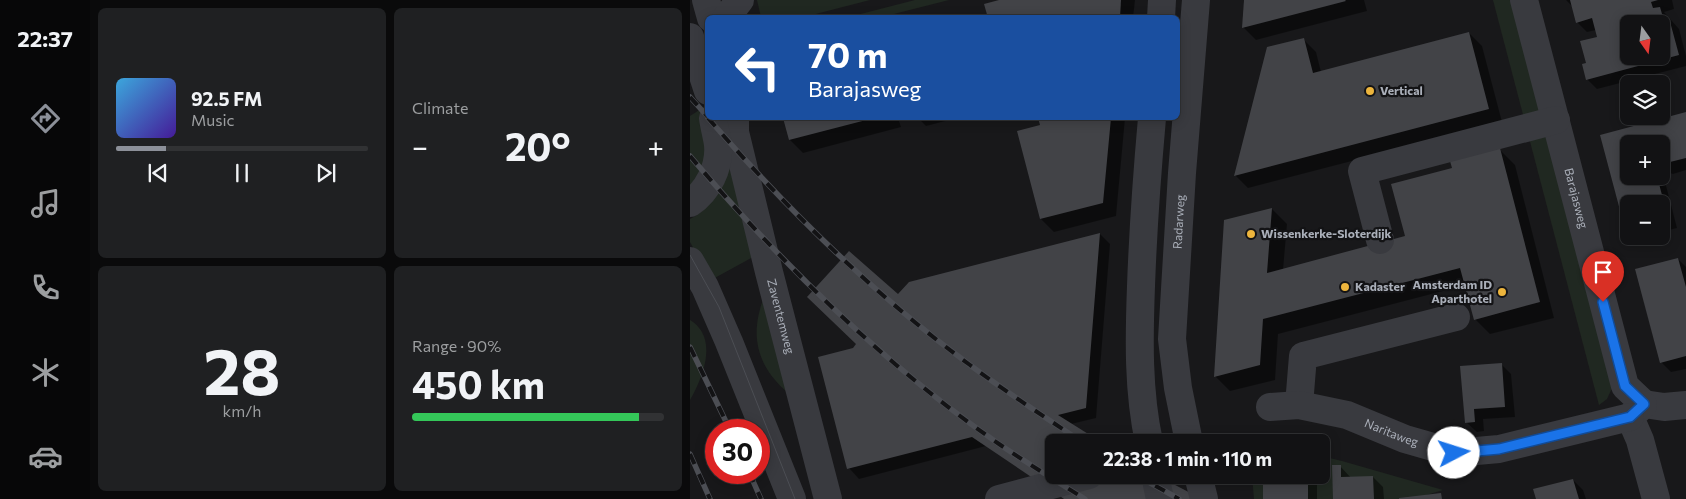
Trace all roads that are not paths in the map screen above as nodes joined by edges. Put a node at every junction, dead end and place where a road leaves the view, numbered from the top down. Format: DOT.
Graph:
graph roads {
  1 [pos="706,0"];
  2 [pos="740,0"];
  3 [pos="1162,0"];
  4 [pos="1196,0"];
  5 [pos="1524,0"];
  6 [pos="710,15"];
  7 [pos="728,15"];
  8 [pos="1161,15"];
  9 [pos="690,37"];
  10 [pos="705,82"];
  11 [pos="713,120"];
  12 [pos="1152,120"];
  13 [pos="1556,120"];
  14 [pos="732,122"];
  15 [pos="690,203"];
  16 [pos="1380,240"];
  17 [pos="690,260"];
  18 [pos="1456,317"];
  19 [pos="1299,405"];
  20 [pos="1686,405"];
  21 [pos="1270,407"];
  22 [pos="1637,410"];
  23 [pos="1147,434"];
  24 [pos="1187,434"];
  25 [pos="1055,484"];
  26 [pos="1157,484"];
  27 [pos="1200,484"];
  28 [pos="792,499"];
  29 [pos="828,499"];
  30 [pos="999,499"];
  31 [pos="1160,499"];
  32 [pos="1204,499"];
  33 [pos="1656,499"];
  1 -- 6 [label="street"];
  2 -- 7 [label="street"];
  3 -- 8 [label="street"];
  4 -- 24 [label="street, Radarweg"];
  5 -- 13 [label="street, Barajasweg"];
  9 -- 10 [label="street"];
  11 -- 15 [label="street"];
  12 -- 23 [label="street"];
  13 -- 16 [label="street"];
  13 -- 22 [label="street, Barajasweg"];
  14 -- 29 [label="street, Zaventemweg"];
  17 -- 28 [label="street"];
  18 -- 19 [label="street"];
  19 -- 21 [label="street, Naritaweg"];
  19 -- 22 [label="street, Naritaweg"];
  20 -- 22 [label="street, Naritaweg"];
  22 -- 33 [label="street, Barajasweg"];
  25 -- 30 [label="street"];
  26 -- 31 [label="street"];
  27 -- 32 [label="street"];
}
